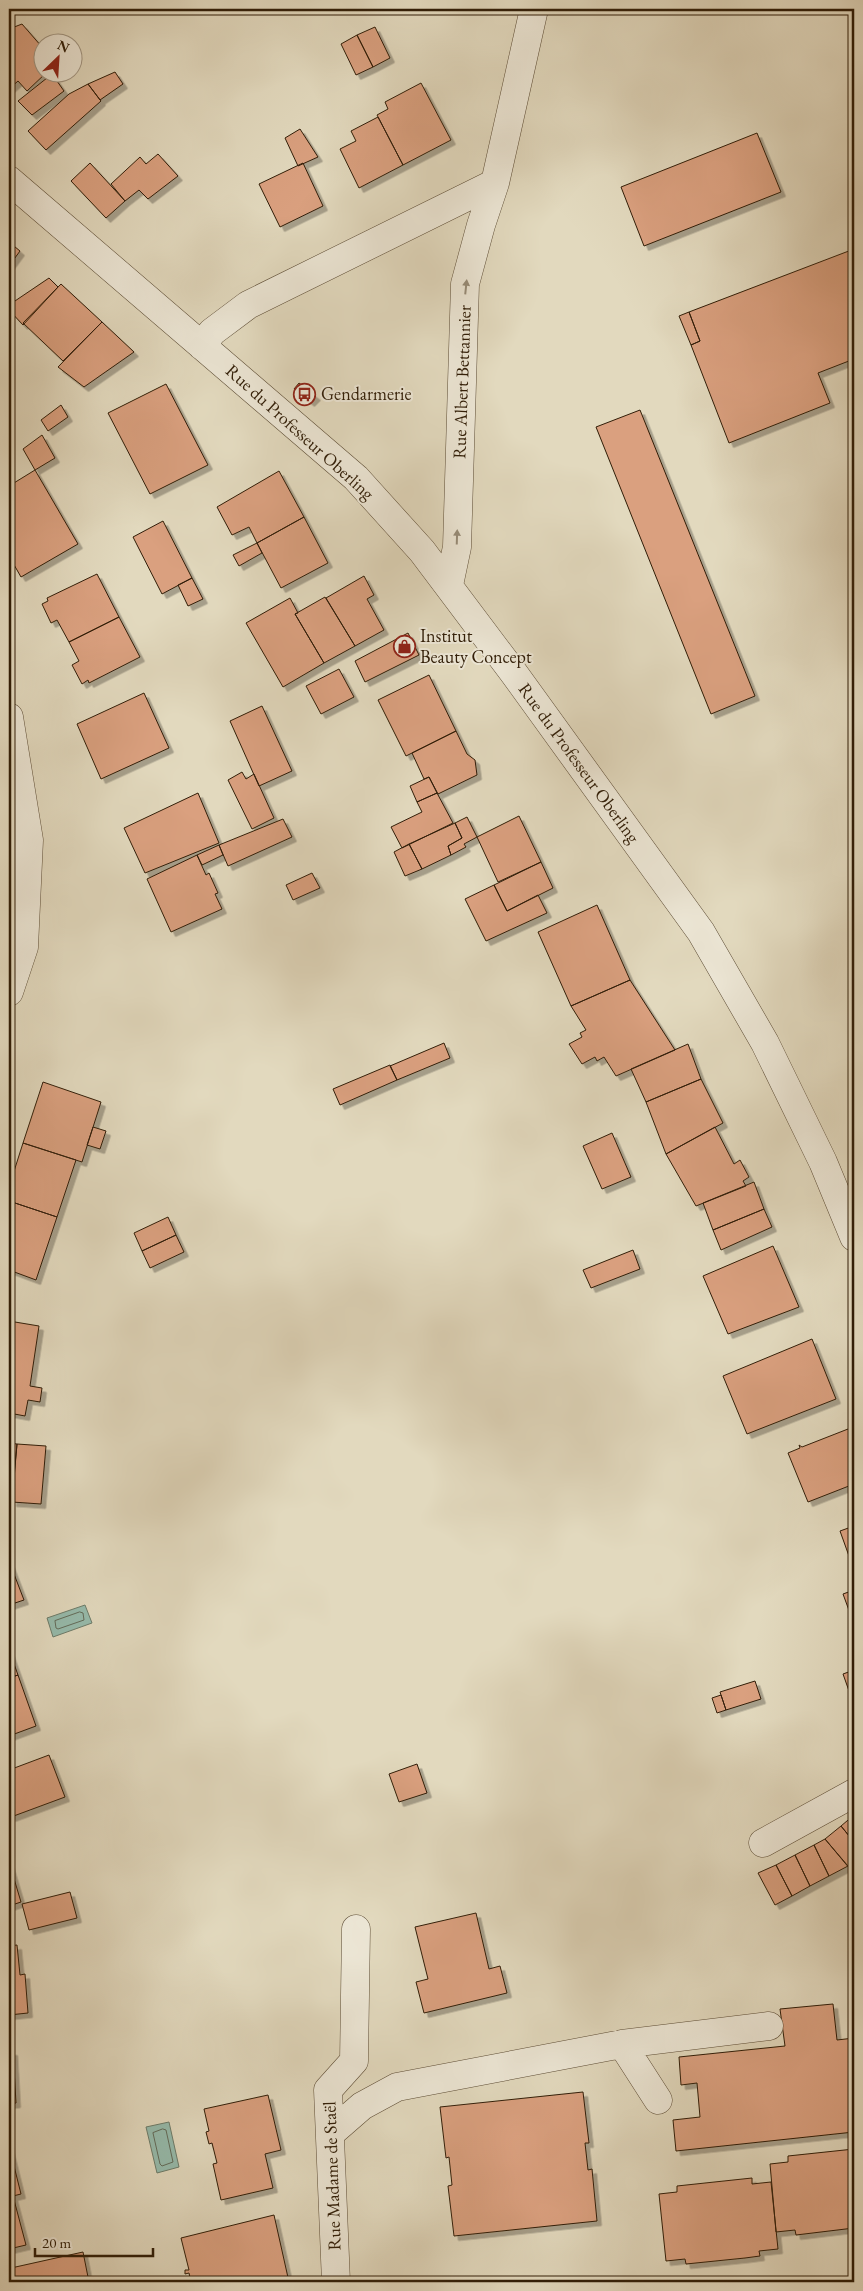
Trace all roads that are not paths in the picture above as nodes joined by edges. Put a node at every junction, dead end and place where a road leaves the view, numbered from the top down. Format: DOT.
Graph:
graph roads {
  1 [pos="534,9"];
  2 [pos="9,180"];
  3 [pos="495,183"];
  4 [pos="202,346"];
  5 [pos="449,585"];
  6 [pos="9,717"];
  7 [pos="9,992"];
  8 [pos="854,1237"];
  9 [pos="854,1793"];
  10 [pos="763,1843"];
  11 [pos="356,1929"];
  12 [pos="769,2026"];
  13 [pos="622,2044"];
  14 [pos="658,2100"];
  15 [pos="331,2133"];
  16 [pos="336,2282"];
  1 -- 3 [label="street, Rue Albert Bettannier"];
  2 -- 4 [label="street, Rue du Professeur Oberling"];
  3 -- 4 [label="street"];
  5 -- 3 [label="street, Rue Albert Bettannier, one-way"];
  4 -- 5 [label="street, Rue du Professeur Oberling"];
  5 -- 8 [label="street, Rue du Professeur Oberling"];
  6 -- 7 [label="street"];
  9 -- 10 [label="street"];
  11 -- 15 [label="street, Rue Madame de Staël"];
  12 -- 13 [label="street"];
  13 -- 14 [label="street"];
  13 -- 15 [label="street"];
  15 -- 16 [label="street, Rue Madame de Staël"];
}
